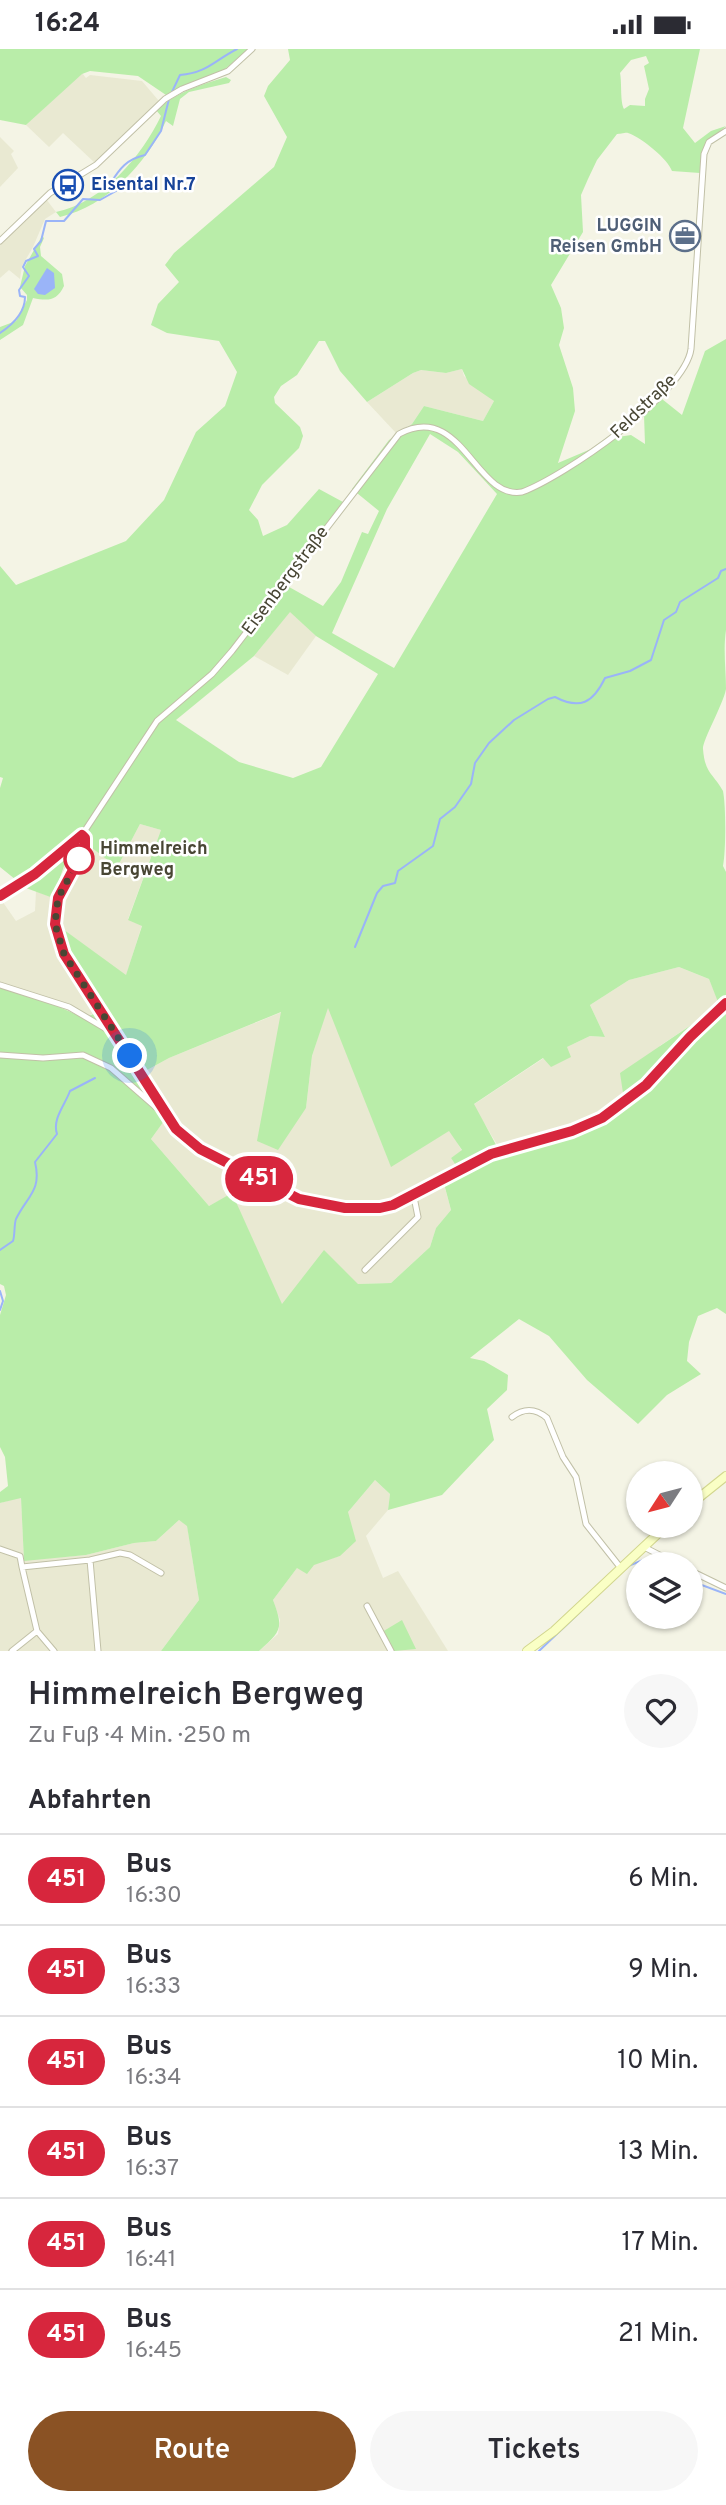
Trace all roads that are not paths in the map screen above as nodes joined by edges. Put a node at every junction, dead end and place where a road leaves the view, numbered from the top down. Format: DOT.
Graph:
graph roads {
  1 [pos="252,49"];
  2 [pos="726,131"];
  3 [pos="0,241"];
  4 [pos="605,444"];
  5 [pos="82,835"];
  6 [pos="0,896"];
  7 [pos="0,985"];
  8 [pos="726,1003"];
  9 [pos="113,1033"];
  10 [pos="0,1055"];
  11 [pos="166,1116"];
  12 [pos="414,1197"];
  13 [pos="365,1270"];
  14 [pos="512,1417"];
  15 [pos="726,1476"];
  16 [pos="704,1494"];
  17 [pos="652,1538"];
  18 [pos="643,1546"];
  19 [pos="0,1549"];
  20 [pos="654,1552"];
  21 [pos="90,1560"];
  22 [pos="22,1567"];
  23 [pos="620,1567"];
  24 [pos="161,1573"];
  25 [pos="703,1577"];
  26 [pos="726,1588"];
  27 [pos="368,1606"];
  28 [pos="37,1631"];
  29 [pos="12,1651"];
  30 [pos="54,1651"];
  31 [pos="98,1651"];
  32 [pos="391,1651"];
  33 [pos="527,1651"];
  1 -- 3 [label="street"];
  2 -- 4 [label="street, Feldstraße"];
  4 -- 5 [label="street, Eisenbergstraße"];
  5 -- 6 [label="street, Eisenbergstraße"];
  5 -- 9 [label="street"];
  7 -- 9 [label="street"];
  8 -- 12 [label="street"];
  9 -- 11 [label="street"];
  10 -- 11 [label="street"];
  11 -- 12 [label="street"];
  12 -- 13 [label="street"];
  14 -- 23 [label="street"];
  15 -- 16 [label="main road"];
  17 -- 18 [label="main road"];
  18 -- 20 [label="street"];
  18 -- 23 [label="main road"];
  19 -- 22 [label="street"];
  21 -- 22 [label="street"];
  21 -- 24 [label="street"];
  21 -- 31 [label="street"];
  22 -- 28 [label="street"];
  23 -- 33 [label="main road"];
  25 -- 26 [label="street"];
  27 -- 32 [label="street"];
  28 -- 29 [label="street"];
  28 -- 30 [label="street"];
}
